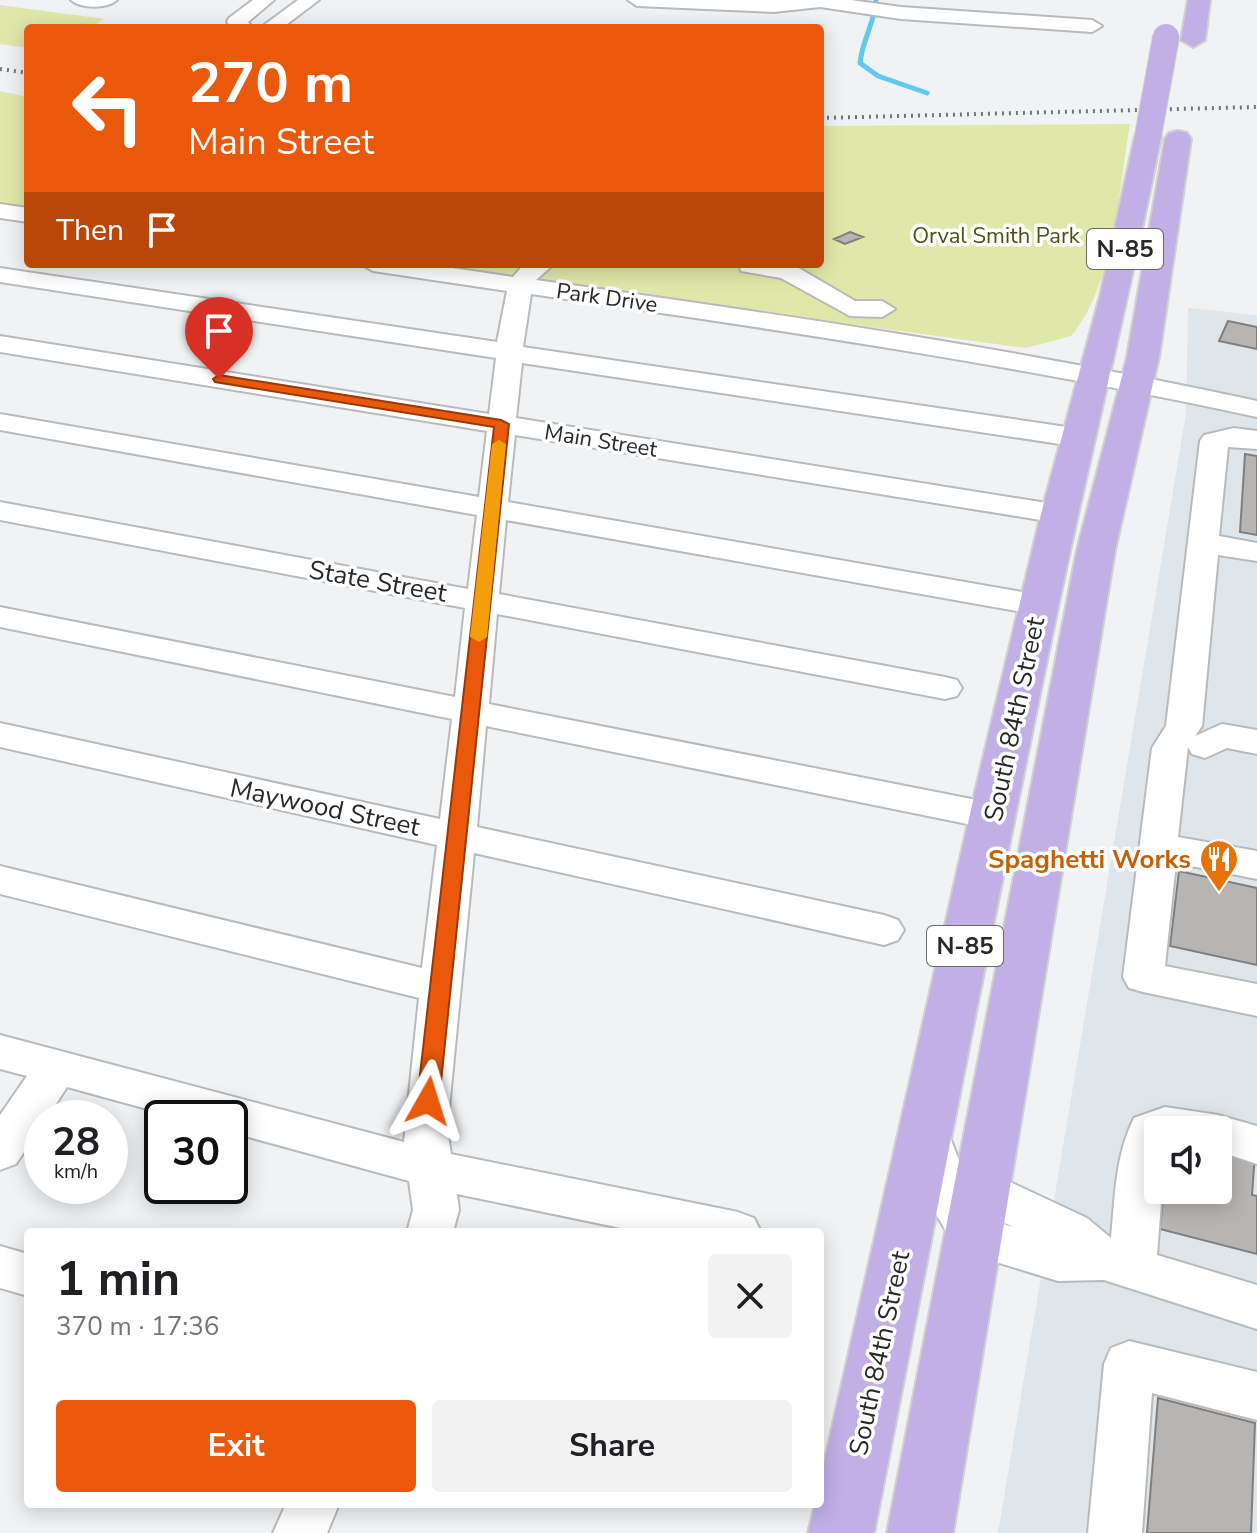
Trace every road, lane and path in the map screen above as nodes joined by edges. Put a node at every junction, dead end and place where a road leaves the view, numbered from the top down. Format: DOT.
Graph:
graph roads {
  1 [pos="80,0"];
  2 [pos="108,0"];
  3 [pos="265,0"];
  4 [pos="310,0"];
  5 [pos="637,0"];
  6 [pos="1199,0"];
  7 [pos="820,1"];
  8 [pos="238,24"];
  9 [pos="276,24"];
  10 [pos="1169,24"];
  11 [pos="1092,26"];
  12 [pos="1189,68"];
  13 [pos="1180,125"];
  14 [pos="0,211"];
  15 [pos="24,214"];
  16 [pos="436,268"];
  17 [pos="763,268"];
  18 [pos="531,274"];
  19 [pos="0,275"];
  20 [pos="849,281"];
  21 [pos="809,284"];
  22 [pos="882,309"];
  23 [pos="0,344"];
  24 [pos="509,352"];
  25 [pos="1118,372"];
  26 [pos="1257,389"];
  27 [pos="1257,409"];
  28 [pos="0,422"];
  29 [pos="501,424"];
  30 [pos="1080,438"];
  31 [pos="1257,440"];
  32 [pos="492,510"];
  33 [pos="0,511"];
  34 [pos="1059,514"];
  35 [pos="1203,543"];
  36 [pos="1257,552"];
  37 [pos="483,600"];
  38 [pos="1039,605"];
  39 [pos="0,617"];
  40 [pos="945,688"];
  41 [pos="471,711"];
  42 [pos="0,735"];
  43 [pos="1257,742"];
  44 [pos="1205,746"];
  45 [pos="992,816"];
  46 [pos="458,836"];
  47 [pos="1158,846"];
  48 [pos="1257,865"];
  49 [pos="0,880"];
  50 [pos="884,930"];
  51 [pos="441,988"];
  52 [pos="1257,1000"];
  53 [pos="0,1052"];
  54 [pos="57,1068"];
  55 [pos="926,1129"];
  56 [pos="1232,1137"];
  57 [pos="1257,1145"];
  58 [pos="1144,1149"];
  59 [pos="0,1151"];
  60 [pos="430,1166"];
  61 [pos="978,1213"];
  62 [pos="431,1228"];
  63 [pos="718,1228"];
  64 [pos="1118,1264"];
  65 [pos="0,1267"];
  66 [pos="24,1274"];
  67 [pos="1257,1307"];
  68 [pos="1257,1396"];
  69 [pos="311,1508"];
  70 [pos="300,1533"];
  71 [pos="841,1533"];
  72 [pos="920,1533"];
  73 [pos="1115,1533"];
  1 -- 2 [label="street"];
  3 -- 8 [label="street"];
  4 -- 9 [label="street"];
  5 -- 7 [label="street"];
  6 -- 12 [label="main road"];
  7 -- 11 [label="street"];
  10 -- 25 [label="main road, South 84th Street / N-85, bridge"];
  13 -- 25 [label="main road, South 84th Street / N-85"];
  14 -- 15 [label="street"];
  16 -- 18 [label="street, Park Drive"];
  17 -- 21 [label="street"];
  18 -- 24 [label="street"];
  18 -- 25 [label="street, Park Drive"];
  19 -- 24 [label="street"];
  20 -- 21 [label="street"];
  21 -- 22 [label="street"];
  23 -- 29 [label="street, Main Street"];
  24 -- 29 [label="street"];
  24 -- 30 [label="street"];
  25 -- 26 [label="street, Park Drive"];
  25 -- 27 [label="street, Park Drive"];
  25 -- 30 [label="main road, South 84th Street / N-85"];
  25 -- 61 [label="main road, South 84th Street / N-85"];
  28 -- 32 [label="street"];
  29 -- 32 [label="street"];
  29 -- 34 [label="street, Main Street"];
  30 -- 34 [label="main road, South 84th Street / N-85"];
  31 -- 35 [label="street"];
  32 -- 37 [label="street"];
  32 -- 38 [label="street"];
  33 -- 37 [label="street, State Street"];
  34 -- 38 [label="main road, South 84th Street / N-85"];
  35 -- 36 [label="street"];
  35 -- 47 [label="street"];
  37 -- 40 [label="street, State Street"];
  37 -- 41 [label="street"];
  38 -- 45 [label="main road, South 84th Street / N-85"];
  39 -- 41 [label="street"];
  41 -- 45 [label="street"];
  41 -- 46 [label="street"];
  42 -- 46 [label="street, Maywood Street"];
  43 -- 44 [label="street"];
  45 -- 55 [label="main road, South 84th Street / N-85"];
  46 -- 50 [label="street, Maywood Street"];
  46 -- 51 [label="street"];
  47 -- 48 [label="street"];
  47 -- 52 [label="street"];
  49 -- 51 [label="street"];
  51 -- 60 [label="street"];
  53 -- 54 [label="street"];
  54 -- 59 [label="street"];
  54 -- 60 [label="street"];
  55 -- 61 [label="street"];
  55 -- 71 [label="main road, South 84th Street / N-85"];
  56 -- 57 [label="street"];
  58 -- 64 [label="street"];
  60 -- 62 [label="street"];
  60 -- 63 [label="street"];
  61 -- 64 [label="street"];
  61 -- 72 [label="main road, South 84th Street / N-85"];
  64 -- 67 [label="street"];
  65 -- 66 [label="street"];
  68 -- 73 [label="street"];
  69 -- 70 [label="street"];
}
